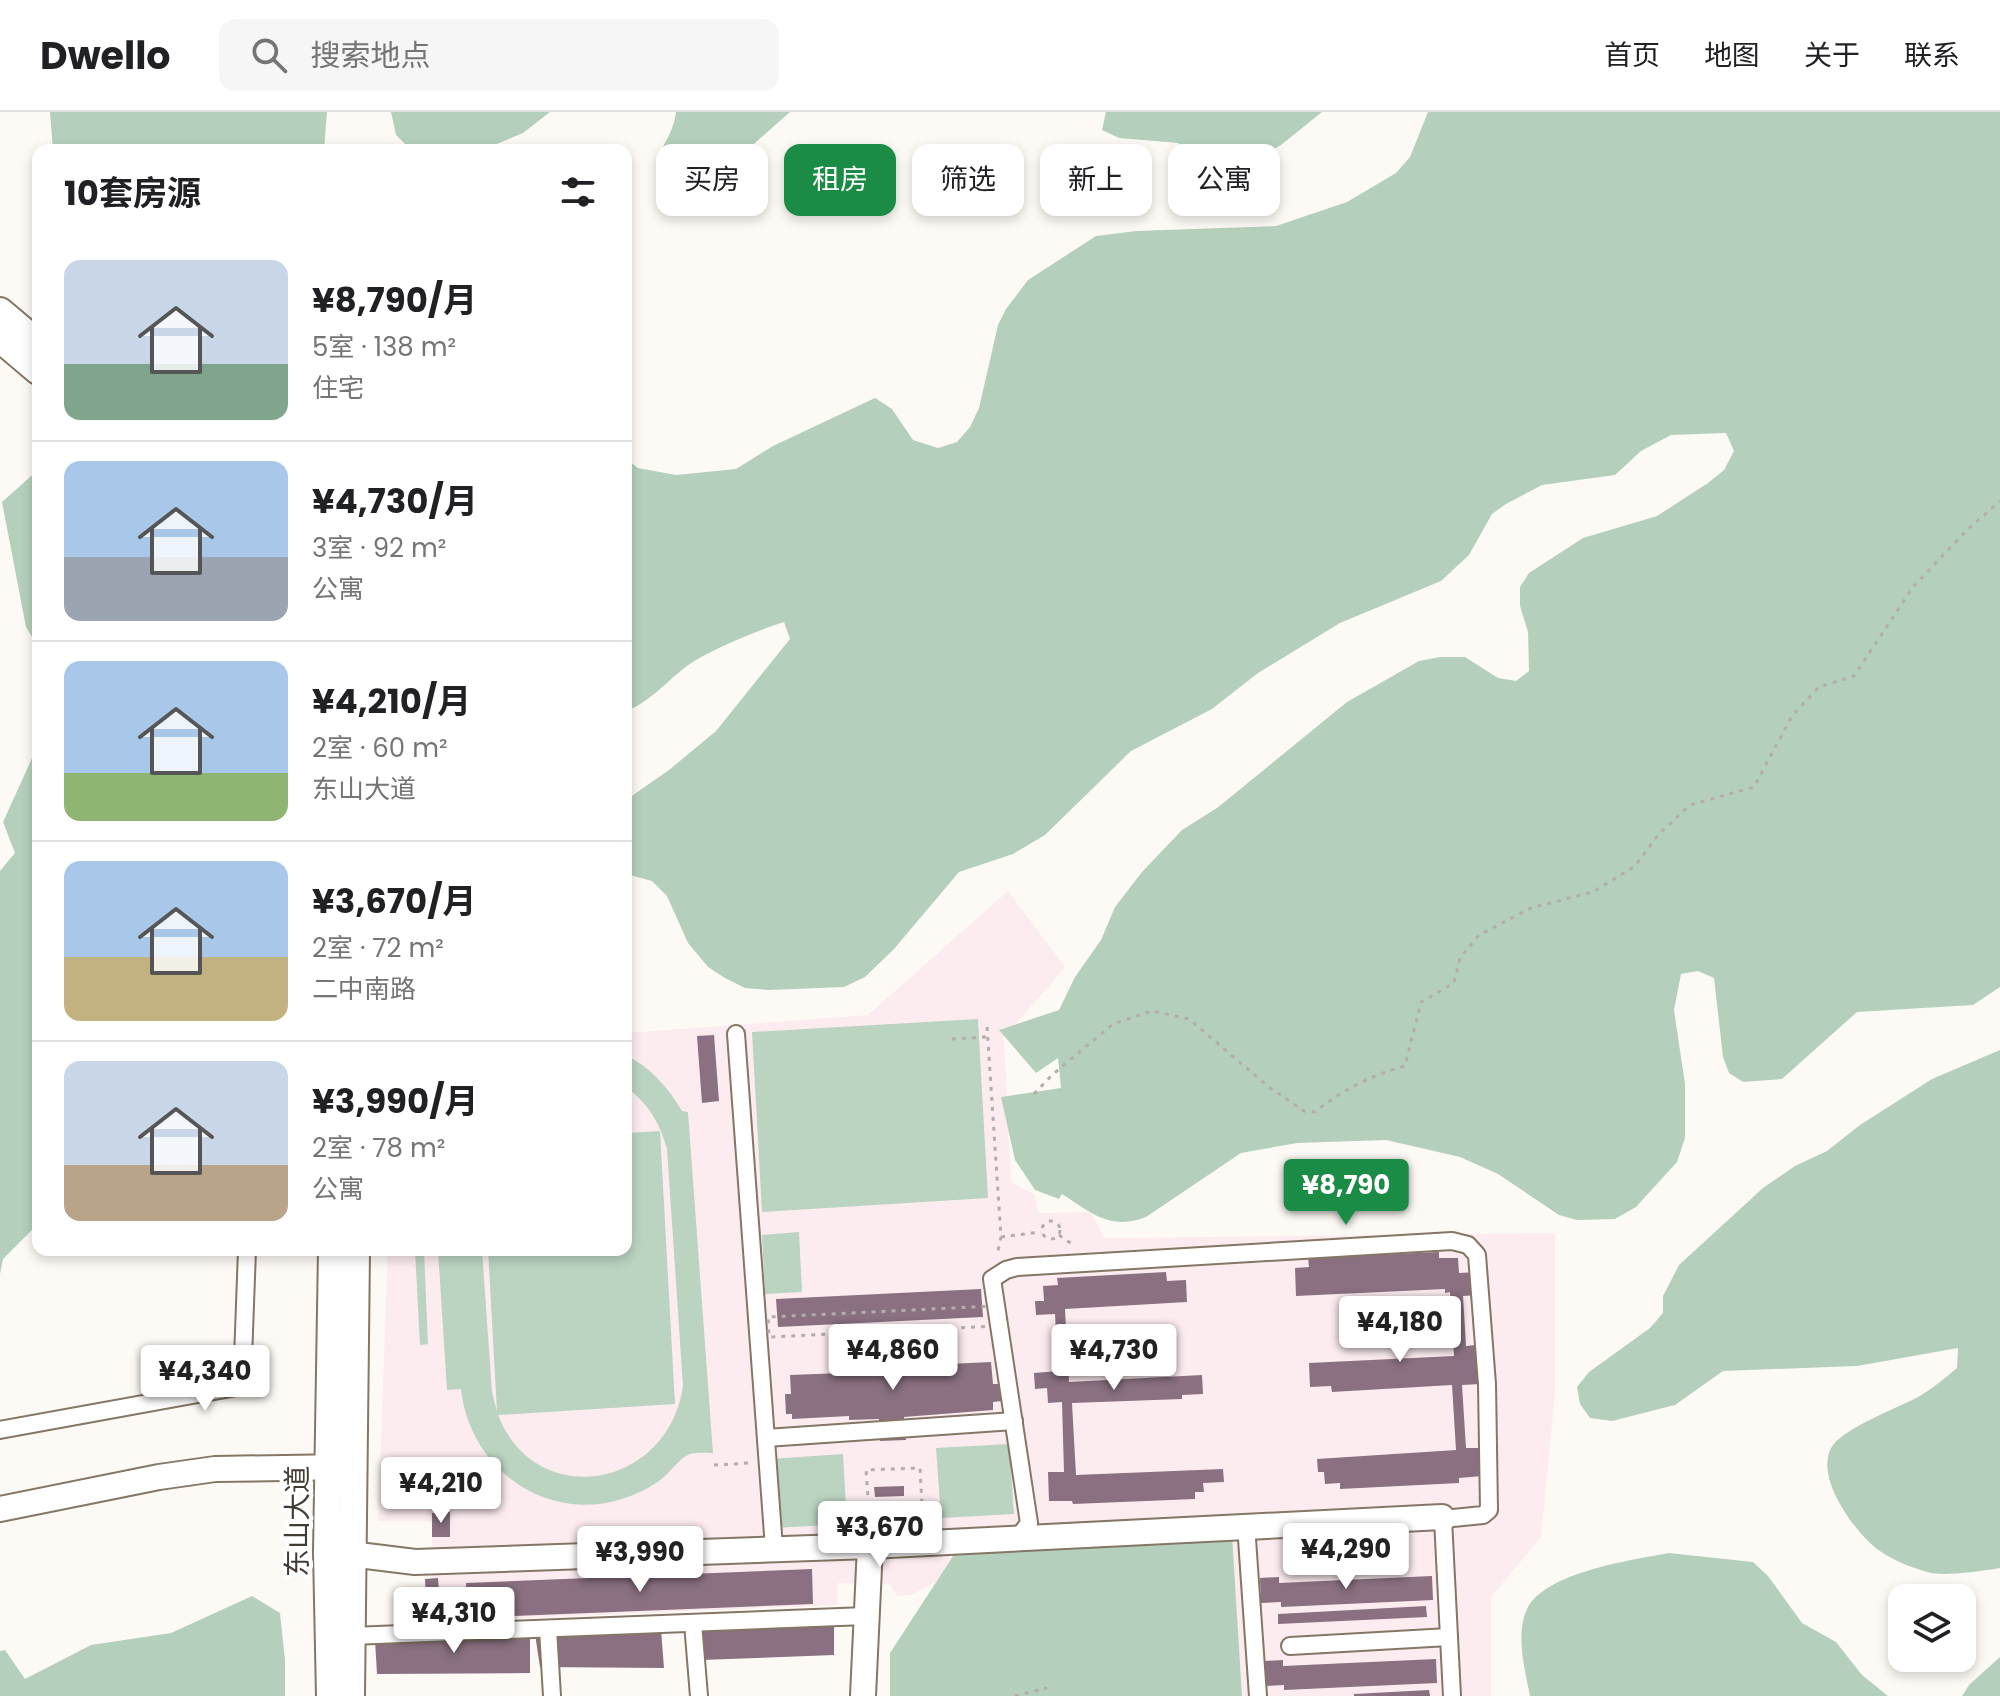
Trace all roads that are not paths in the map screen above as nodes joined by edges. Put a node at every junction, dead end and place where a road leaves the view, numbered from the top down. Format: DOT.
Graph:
graph roads {
  1 [pos="0,311"];
  2 [pos="32,338"];
  3 [pos="0,339"];
  4 [pos="32,366"];
  5 [pos="736,1034"];
  6 [pos="247,1256"];
  7 [pos="332,1256"];
  8 [pos="356,1256"];
  9 [pos="1014,1421"];
  10 [pos="0,1430"];
  11 [pos="766,1438"];
  12 [pos="340,1467"];
  13 [pos="0,1509"];
  14 [pos="1443,1519"];
  15 [pos="1246,1525"];
  16 [pos="870,1537"];
  17 [pos="1018,1538"];
  18 [pos="774,1548"];
  19 [pos="339,1552"];
  20 [pos="866,1616"];
  21 [pos="693,1623"];
  22 [pos="548,1629"];
  23 [pos="351,1636"];
  24 [pos="1449,1637"];
  25 [pos="1290,1646"];
  26 [pos="330,1696"];
  27 [pos="351,1696"];
  28 [pos="552,1696"];
  29 [pos="699,1696"];
  30 [pos="863,1696"];
  31 [pos="1258,1696"];
  32 [pos="1452,1696"];
  1 -- 2 [label="main road"];
  3 -- 4 [label="main road"];
  5 -- 11 [label="street"];
  6 -- 10 [label="street"];
  7 -- 12 [label="main road, 东山大道"];
  8 -- 12 [label="main road, 东山大道"];
  9 -- 11 [label="street"];
  9 -- 14 [label="street"];
  9 -- 17 [label="street"];
  11 -- 18 [label="street"];
  12 -- 13 [label="street"];
  12 -- 19 [label="main road, 东山大道"];
  14 -- 15 [label="street"];
  14 -- 24 [label="street"];
  15 -- 17 [label="street"];
  15 -- 31 [label="street"];
  16 -- 17 [label="street"];
  16 -- 18 [label="street"];
  16 -- 20 [label="street"];
  18 -- 19 [label="street"];
  19 -- 23 [label="main road, 东山大道"];
  19 -- 26 [label="main road, 东山大道"];
  20 -- 21 [label="street"];
  20 -- 30 [label="street"];
  21 -- 22 [label="street"];
  21 -- 29 [label="street"];
  22 -- 23 [label="street"];
  22 -- 28 [label="street"];
  23 -- 27 [label="main road, 东山大道"];
  24 -- 25 [label="street"];
  24 -- 32 [label="street"];
}
